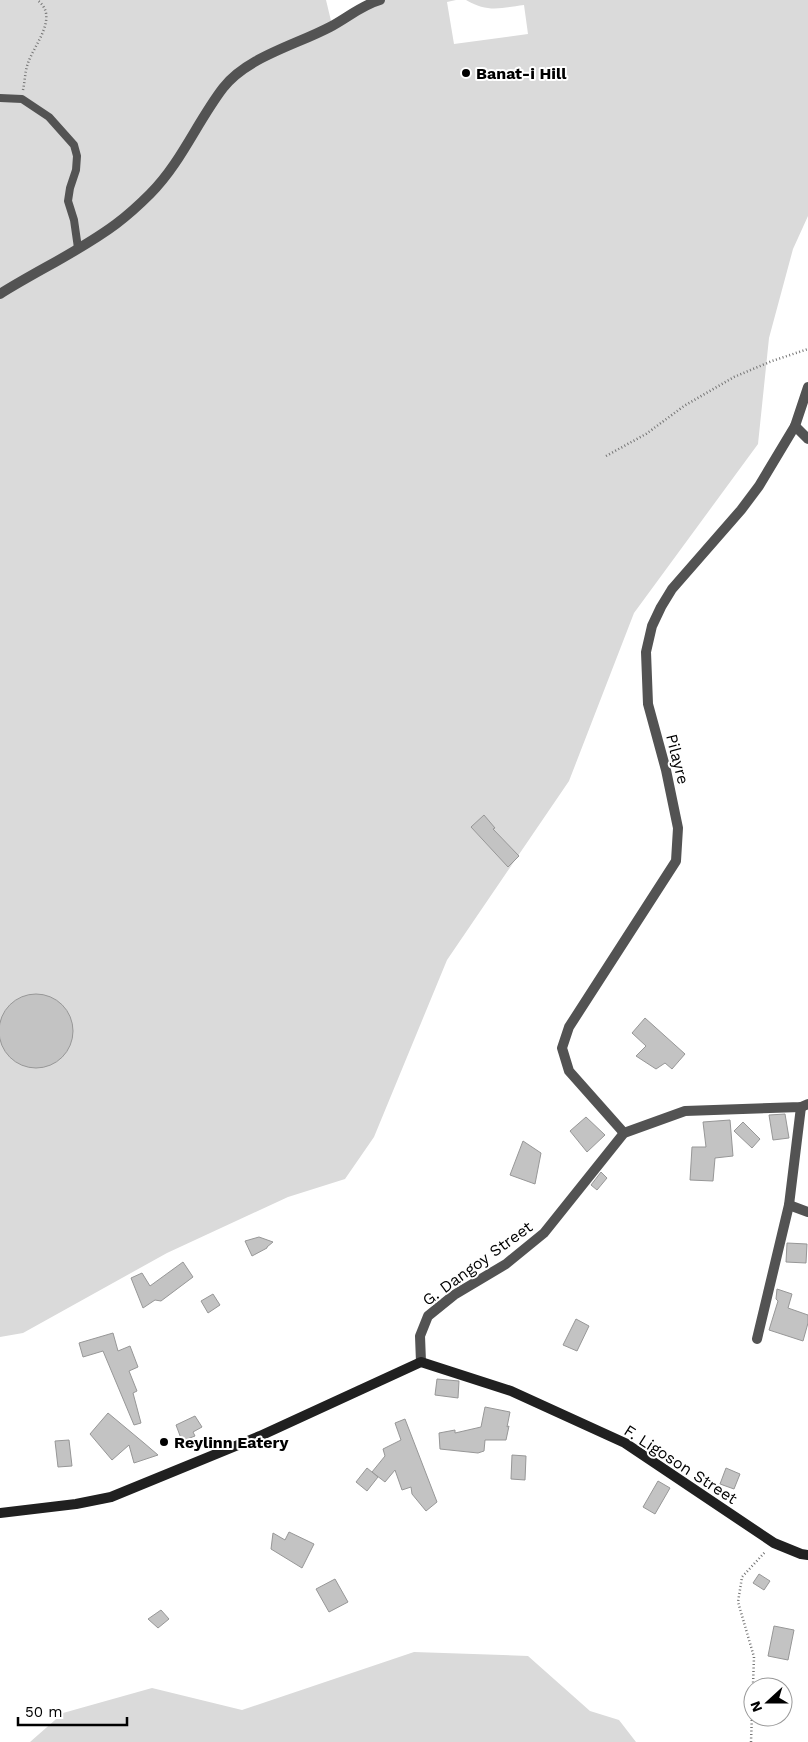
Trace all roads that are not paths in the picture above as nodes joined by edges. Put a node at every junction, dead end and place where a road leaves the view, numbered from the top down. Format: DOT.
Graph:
graph roads {
  1 [pos="380,0"];
  2 [pos="0,98"];
  3 [pos="78,248"];
  4 [pos="0,294"];
  5 [pos="808,387"];
  6 [pos="795,426"];
  7 [pos="808,439"];
  8 [pos="805,1106"];
  9 [pos="624,1133"];
  10 [pos="789,1205"];
  11 [pos="808,1212"];
  12 [pos="756,1339"];
  13 [pos="421,1362"];
  14 [pos="0,1513"];
  15 [pos="808,1555"];
  1 -- 3 [label="street"];
  2 -- 3 [label="lane"];
  3 -- 4 [label="street"];
  5 -- 6 [label="street, Pilayre"];
  6 -- 7 [label="street"];
  6 -- 9 [label="street, Pilayre"];
  8 -- 9 [label="street"];
  8 -- 10 [label="street"];
  9 -- 13 [label="street, G. Dangoy Street"];
  10 -- 11 [label="street"];
  10 -- 12 [label="street"];
  13 -- 14 [label="street"];
  13 -- 15 [label="street, F. Ligoson Street"];
}
